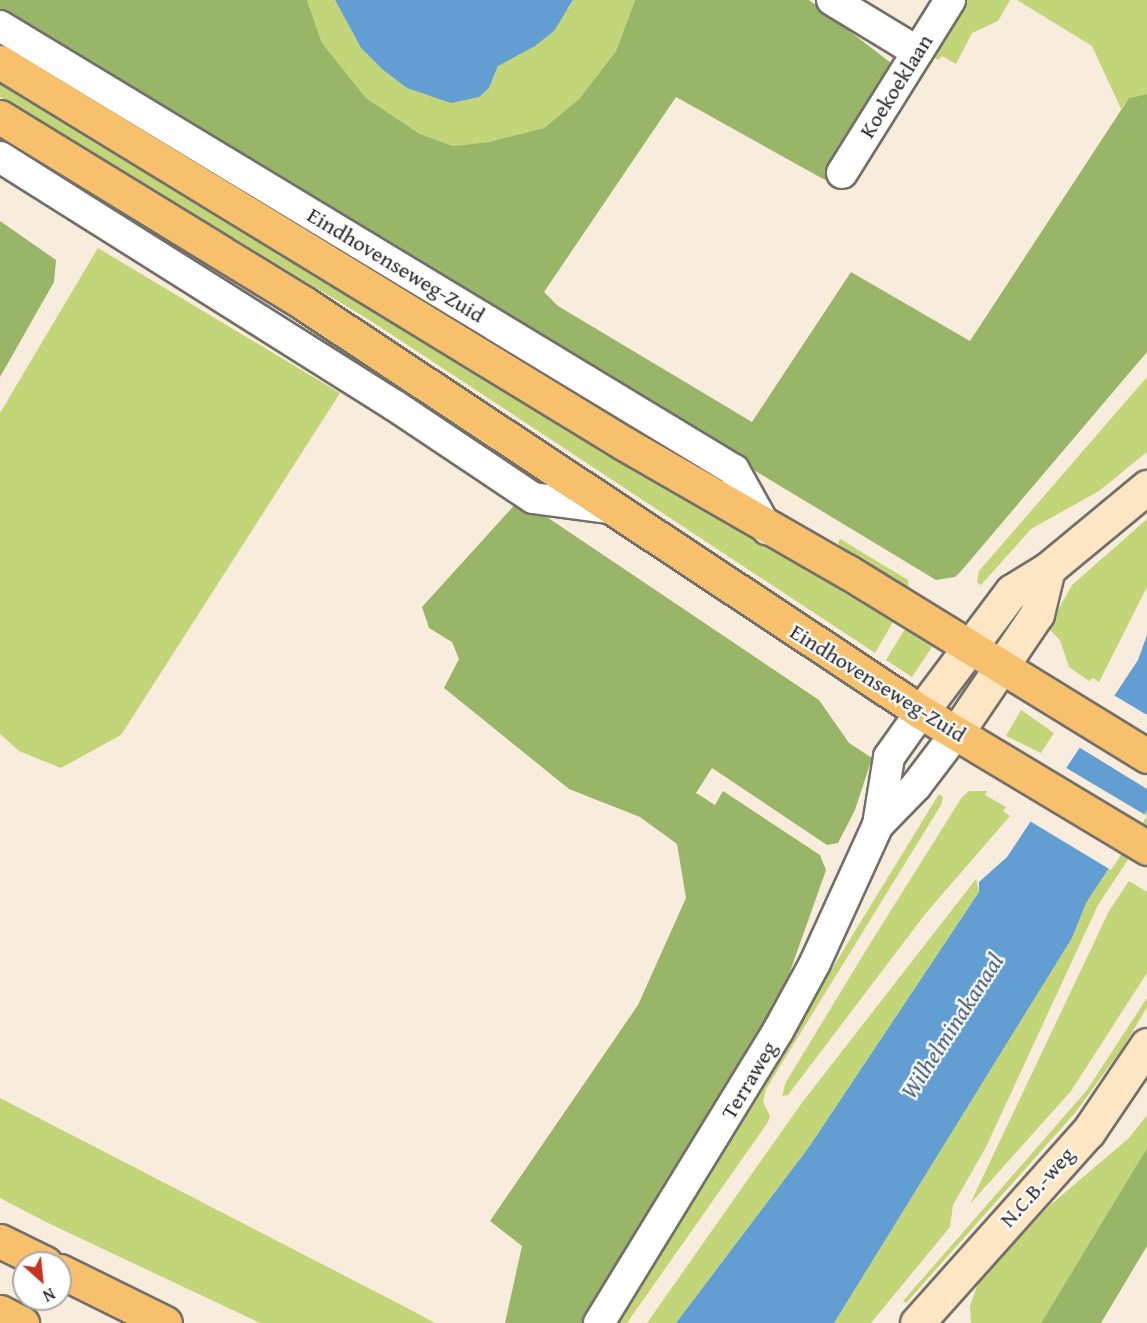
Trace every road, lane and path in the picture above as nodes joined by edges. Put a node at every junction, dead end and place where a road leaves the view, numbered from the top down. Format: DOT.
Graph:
graph roads {
  1 [pos="832,0"];
  2 [pos="950,0"];
  3 [pos="0,26"];
  4 [pos="918,52"];
  5 [pos="0,62"];
  6 [pos="0,117"];
  7 [pos="0,157"];
  8 [pos="842,173"];
  9 [pos="1147,487"];
  10 [pos="615,509"];
  11 [pos="767,529"];
  12 [pos="1048,569"];
  13 [pos="967,648"];
  14 [pos="1004,668"];
  15 [pos="921,712"];
  16 [pos="957,732"];
  17 [pos="1147,756"];
  18 [pos="878,825"];
  19 [pos="1147,848"];
  20 [pos="1147,1045"];
  21 [pos="0,1241"];
  22 [pos="20,1251"];
  23 [pos="72,1277"];
  24 [pos="0,1312"];
  25 [pos="22,1323"];
  26 [pos="165,1323"];
  27 [pos="599,1323"];
  28 [pos="917,1323"];
  1 -- 4 [label="street"];
  2 -- 4 [label="street, Koekoeklaan"];
  3 -- 11 [label="street, Eindhovenseweg-Zuid"];
  4 -- 8 [label="street, Koekoeklaan"];
  5 -- 11 [label="main road, Eindhovenseweg-Zuid"];
  6 -- 10 [label="main road, Eindhovenseweg-Zuid"];
  7 -- 10 [label="street, Eindhovenseweg-Zuid"];
  9 -- 12 [label="street"];
  10 -- 15 [label="main road, Eindhovenseweg-Zuid"];
  11 -- 13 [label="main road, Eindhovenseweg-Zuid"];
  12 -- 13 [label="street"];
  12 -- 14 [label="street"];
  13 -- 14 [label="main road, Eindhovenseweg-Zuid"];
  13 -- 15 [label="street"];
  14 -- 16 [label="street"];
  14 -- 17 [label="main road, Eindhovenseweg-Zuid"];
  15 -- 16 [label="main road, Eindhovenseweg-Zuid"];
  15 -- 18 [label="street, Terraweg"];
  16 -- 18 [label="street, Terraweg"];
  16 -- 19 [label="main road, Eindhovenseweg-Zuid"];
  18 -- 27 [label="street, Terraweg"];
  20 -- 28 [label="street, N.C.B.-weg"];
  21 -- 22 [label="main road"];
  23 -- 26 [label="main road"];
  24 -- 25 [label="main road"];
}
